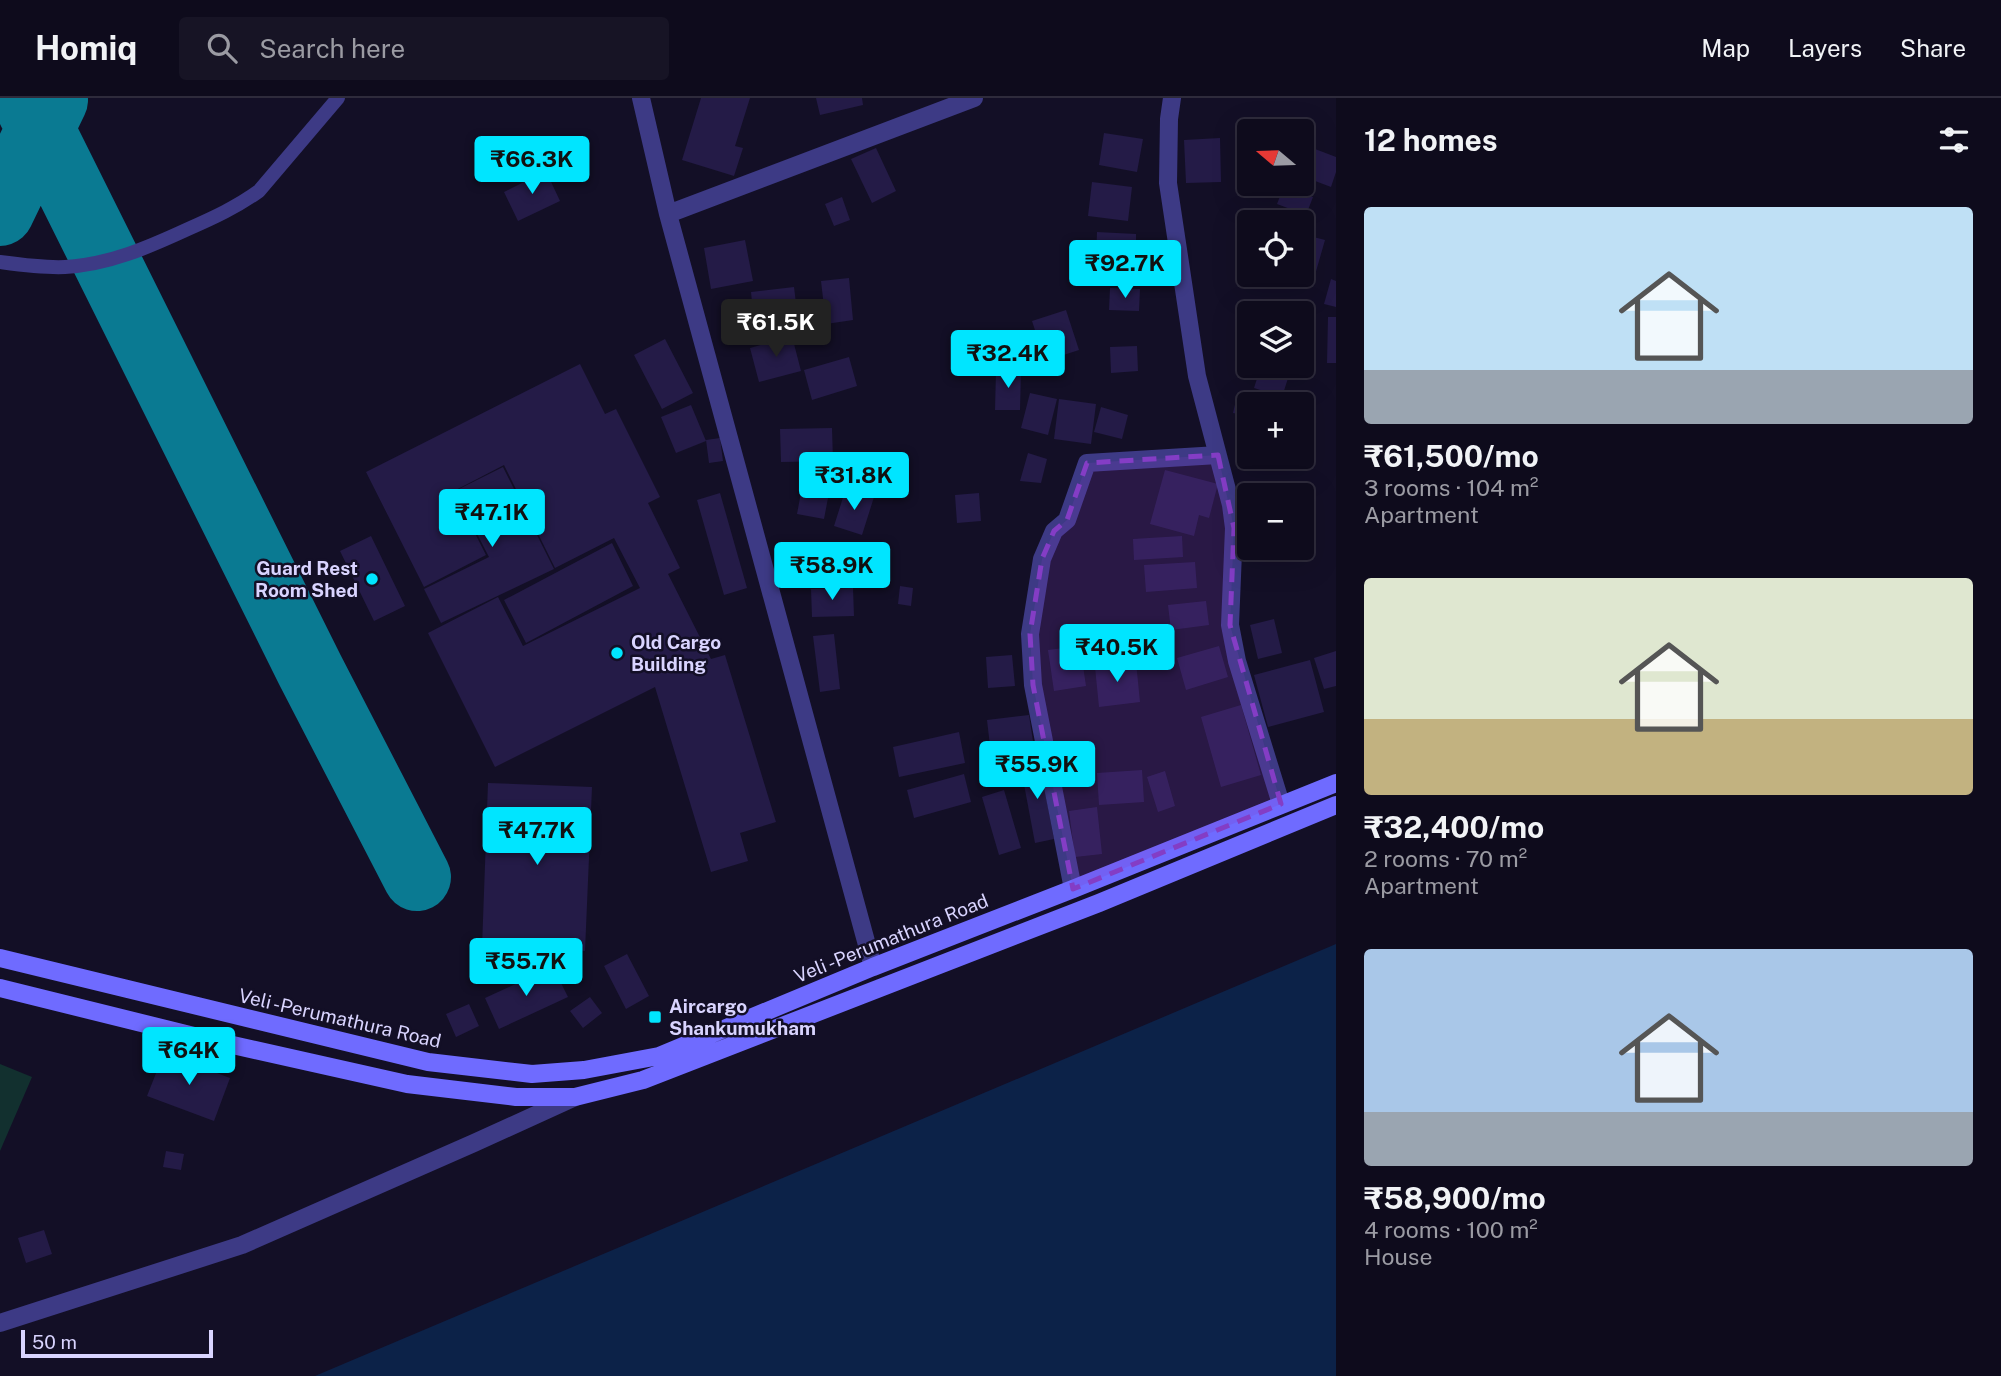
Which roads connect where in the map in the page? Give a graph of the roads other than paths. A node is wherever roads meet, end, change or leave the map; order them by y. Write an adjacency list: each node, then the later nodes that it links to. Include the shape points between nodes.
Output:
1 (338, 98): 6 (lane, via 259,191 214,217 129,254 96,263 37,267)
2 (641, 98): 5 (street)
3 (974, 98): 5 (street)
4 (1171, 98): 7 (street, via 1168,183 1197,376)
5 (668, 214): 13 (street)
6 (0, 262)
7 (1218, 455): 9 (street, via 1234,528 1230,625); 11 (street, via 1087,463 1066,520 1054,531 1042,559 1030,634 1032,685)
8 (1336, 783): 9 (main road, Veli -Perumathura Road)
9 (1281, 804): 11 (main road, Veli -Perumathura Road)
10 (1336, 805): 15 (main road, via 1099,904 667,1071)
11 (1073, 889): 13 (main road, Veli -Perumathura Road)
12 (0, 958): 13 (main road, Veli -Perumathura Road, via 428,1062 531,1073 584,1070 659,1056)
13 (873, 967)
14 (0, 988): 15 (main road, via 407,1084 516,1097)
15 (575, 1097): 16 (street, via 242,1245)
16 (0, 1323)

